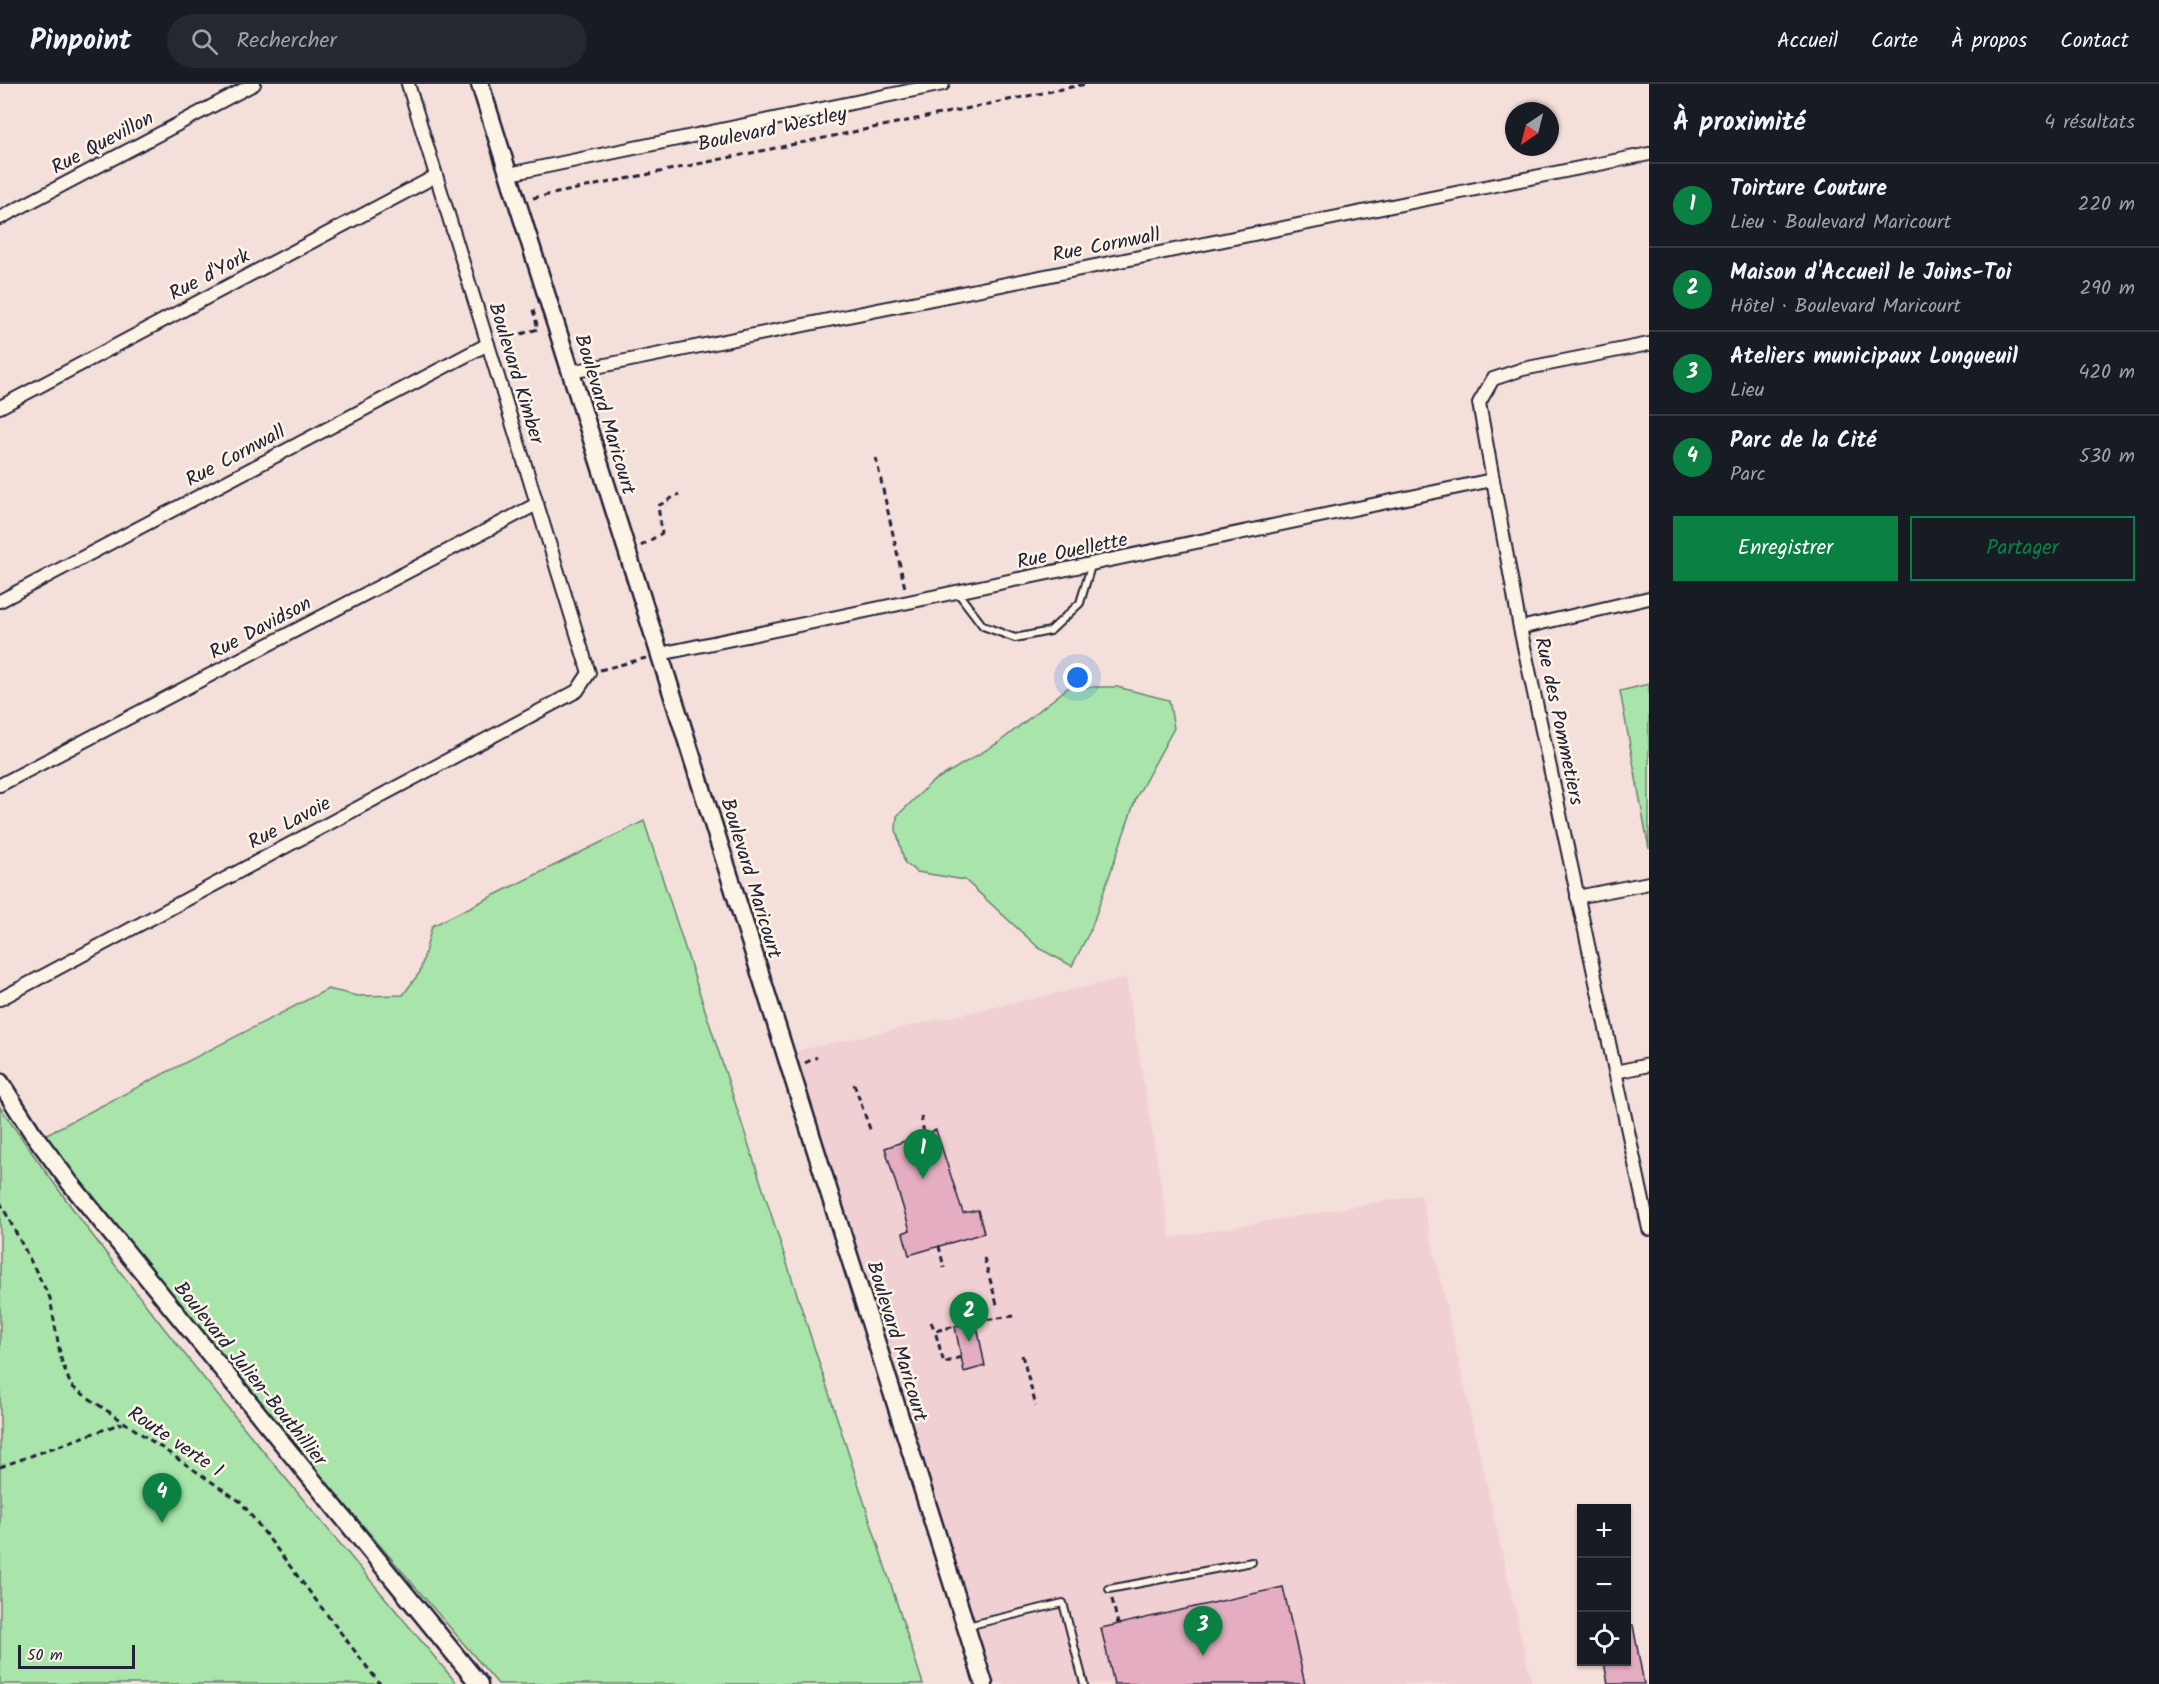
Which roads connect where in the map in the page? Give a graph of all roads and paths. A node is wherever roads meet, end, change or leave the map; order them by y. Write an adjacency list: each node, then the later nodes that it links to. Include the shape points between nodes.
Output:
1 (254, 84): 10 (street, Rue Quevillon)
2 (408, 84): 8 (street, Boulevard Kimber)
3 (480, 84): 7 (street, Boulevard Maricourt)
4 (943, 84): 7 (street, Boulevard Westley)
5 (1086, 84): 9 (path, Boulevard Westley)
6 (1649, 154): 14 (street, Rue Cornwall)
7 (509, 174): 9 (street, Boulevard Maricourt)
8 (436, 176): 12 (street, Boulevard Kimber); 15 (street, Rue d'York)
9 (517, 201): 14 (street, Boulevard Maricourt)
10 (0, 218)
11 (528, 295): 12 (path, via 538,329)
12 (494, 343): 19 (street, Boulevard Kimber); 24 (street, Rue Cornwall)
13 (1649, 344): 17 (street, Rue des Pommetiers, via 1523,369 1493,379 1479,403)
14 (571, 372): 20 (street, Boulevard Maricourt)
15 (0, 407)
16 (876, 458): 25 (path)
17 (1492, 480): 21 (street, Rue Ouellette); 26 (street, Rue des Pommetiers)
18 (679, 494): 20 (path, via 658,506 662,533)
19 (537, 504): 31 (street, Boulevard Kimber); 32 (street, Rue Davidson)
20 (628, 554): 27 (street, Boulevard Maricourt)
21 (1091, 566): 22 (street, Rue Ouellette); 22 (lane, via 1080,603 1050,631 1015,638 983,626)
22 (958, 593): 25 (street, Rue Ouellette)
23 (1649, 598): 26 (street)
24 (0, 601)
25 (908, 603): 27 (street, Rue Ouellette)
26 (1520, 628): 34 (street, Rue des Pommetiers)
27 (660, 654): 29 (path); 60 (street, Boulevard Maricourt)
28 (627, 657): 29 (path)
29 (623, 664): 30 (path); 31 (path)
30 (629, 670)
31 (596, 672): 35 (street, Rue Lavoie, via 577,691)
32 (0, 785)
33 (1649, 883): 34 (street)
34 (1577, 897): 37 (street, Rue des Pommetiers)
35 (0, 999)
36 (1649, 1065): 37 (street)
37 (1615, 1072): 44 (street, Rue des Pommetiers)
38 (0, 1082): 62 (street, Boulevard Julien-Bouthillier, via 70,1183)
39 (854, 1084): 41 (path)
40 (921, 1116): 42 (path)
41 (871, 1132)
42 (924, 1134)
43 (0, 1202): 55 (path, Route verte 1, via 50,1299 61,1359 71,1386)
44 (1649, 1229)
45 (939, 1246): 47 (path)
46 (984, 1258): 48 (path)
47 (944, 1268)
48 (998, 1308)
49 (1014, 1316): 51 (path)
50 (931, 1322): 51 (path)
51 (935, 1331): 53 (path, via 944,1364)
52 (1022, 1355): 54 (path)
53 (961, 1357)
54 (1036, 1406)
55 (122, 1423): 56 (path); 61 (path, Route verte 1, via 242,1502)
56 (0, 1467)
57 (1252, 1562): 58 (lane)
58 (1109, 1589): 59 (path)
59 (1118, 1624)
60 (966, 1626): 63 (street, Boulevard Maricourt); 64 (lane, via 1064,1603)
61 (380, 1684)
62 (479, 1684)
63 (984, 1684)
64 (1084, 1684)

